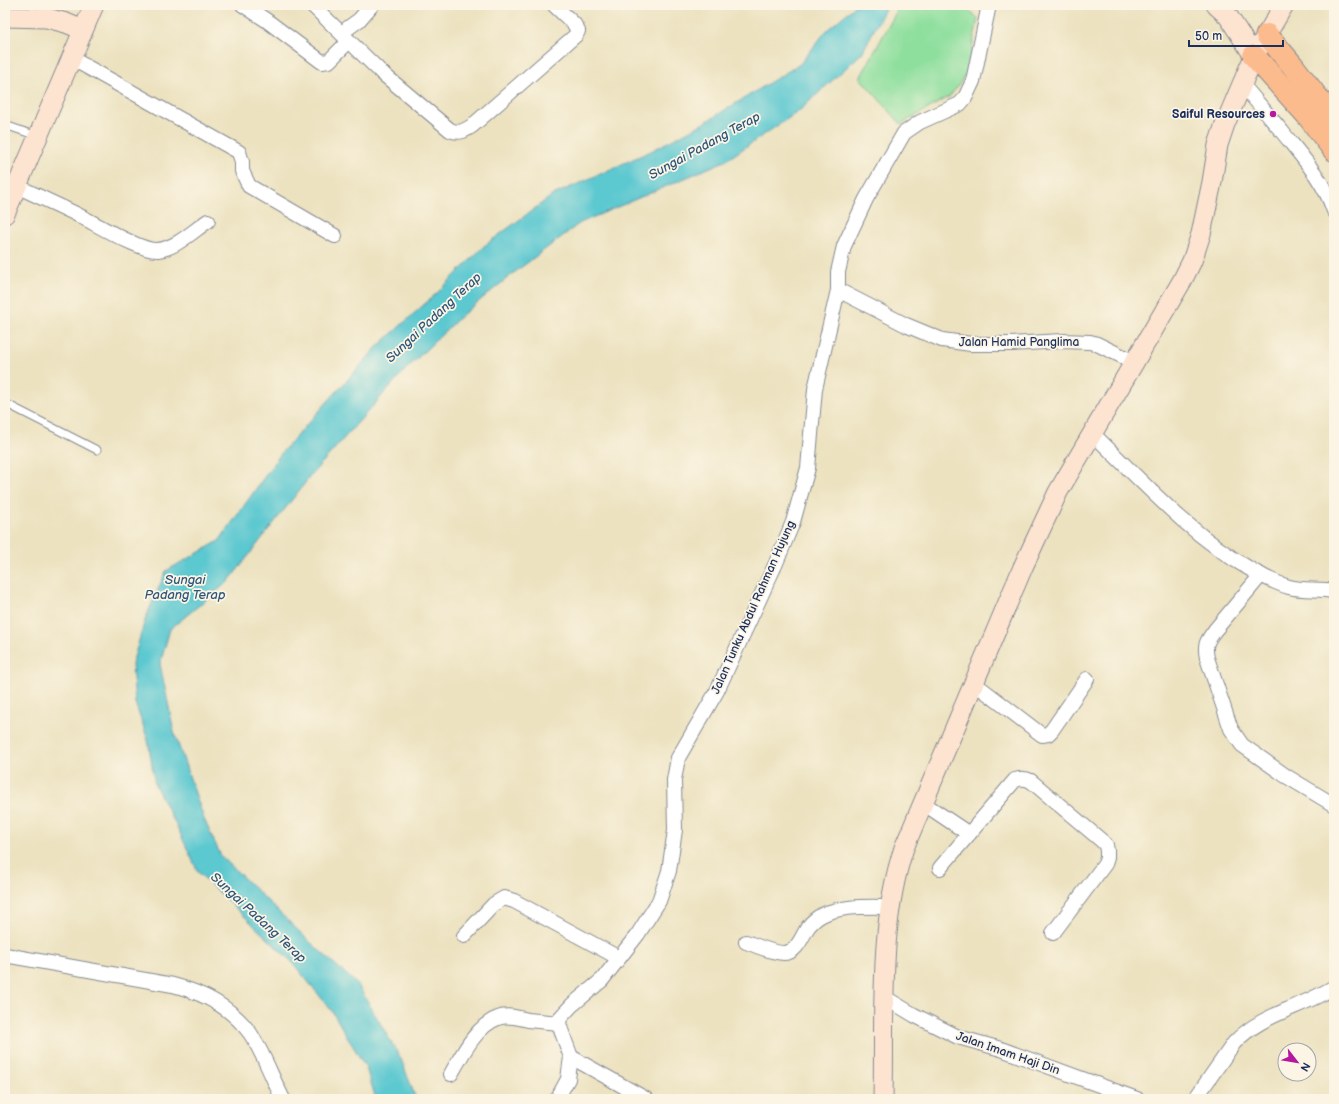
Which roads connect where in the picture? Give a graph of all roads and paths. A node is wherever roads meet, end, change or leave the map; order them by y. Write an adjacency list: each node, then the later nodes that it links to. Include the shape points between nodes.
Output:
1 (94, 5): 10 (street)
2 (243, 5): 12 (street, via 322,62 329,61)
3 (312, 5): 12 (street)
4 (372, 5): 12 (street, via 348,28)
5 (554, 5): 12 (street, via 574,24 578,31 576,35 472,126 458,133 450,130 382,73)
6 (989, 5): 25 (street, Jalan Tunku Abdul Rahman Hujung, via 970,90 960,104 920,122 904,133 846,240 839,265)
7 (1284, 5): 11 (street)
8 (1222, 11): 11 (street); 13 (street)
9 (5, 17): 10 (street, via 47,18)
10 (83, 30): 14 (street)
11 (1267, 34): 13 (street); 16 (highway)
12 (346, 37)
13 (1254, 56): 15 (street); 19 (highway, via 1308,116)
14 (71, 58): 18 (street); 24 (street, via 239,152 242,171 250,186)
15 (1242, 84): 21 (street, via 1305,160 1330,199); 26 (street, via 1218,145 1210,195 1196,249 1182,281)
16 (1334, 119)
17 (5, 125): 18 (lane)
18 (37, 136): 20 (street)
19 (1334, 150)
20 (17, 186): 22 (street); 23 (street, via 152,250 164,249)
21 (1334, 211)
22 (5, 214)
23 (208, 221)
24 (335, 236)
25 (838, 290): 26 (street, Jalan Hamid Panglima, via 906,325 942,340 971,344 1090,342); 43 (street, Jalan Tunku Abdul Rahman Hujung, via 815,389 808,468 793,522 717,690 682,751 674,780 675,830 669,871 659,901)
26 (1134, 362): 28 (street)
27 (5, 402): 29 (lane)
28 (1093, 434): 30 (street, via 1202,536 1228,556); 33 (street, via 1058,492 1039,530)
29 (97, 450)
30 (1261, 575): 31 (street, via 1290,587); 35 (street, via 1209,638 1205,649 1207,658 1231,729 1242,745)
31 (1334, 591)
32 (1087, 679): 33 (street, via 1052,730 1042,735)
33 (974, 683): 34 (street)
34 (923, 802): 36 (street); 38 (street, via 900,859)
35 (1334, 805)
36 (969, 834): 37 (street); 39 (street, via 1015,780 1020,778 1031,781 1102,840 1107,851 1105,864)
37 (940, 868)
38 (891, 907): 41 (street, via 842,909 826,913 814,920 794,950 789,953 777,952); 45 (street)
39 (1053, 933)
40 (464, 936): 43 (street, via 494,904 504,898)
41 (746, 942)
42 (5, 955): 49 (street, via 173,985 208,997 236,1017 250,1033)
43 (619, 958): 46 (street, Jalan Tunku Abdul Rahman Hujung, via 602,980 563,1014)
44 (1334, 987): 54 (street, via 1270,1017 1242,1035)
45 (884, 997): 52 (street); 53 (street, Jalan Imam Haji Din, via 958,1037 1001,1049)
46 (559, 1023): 47 (street); 48 (street, via 498,1017 472,1038)
47 (572, 1058): 50 (street, via 568,1079); 51 (street)
48 (450, 1074)
49 (283, 1099)
50 (557, 1099)
51 (646, 1099)
52 (883, 1099)
53 (1137, 1099)
54 (1195, 1099)

